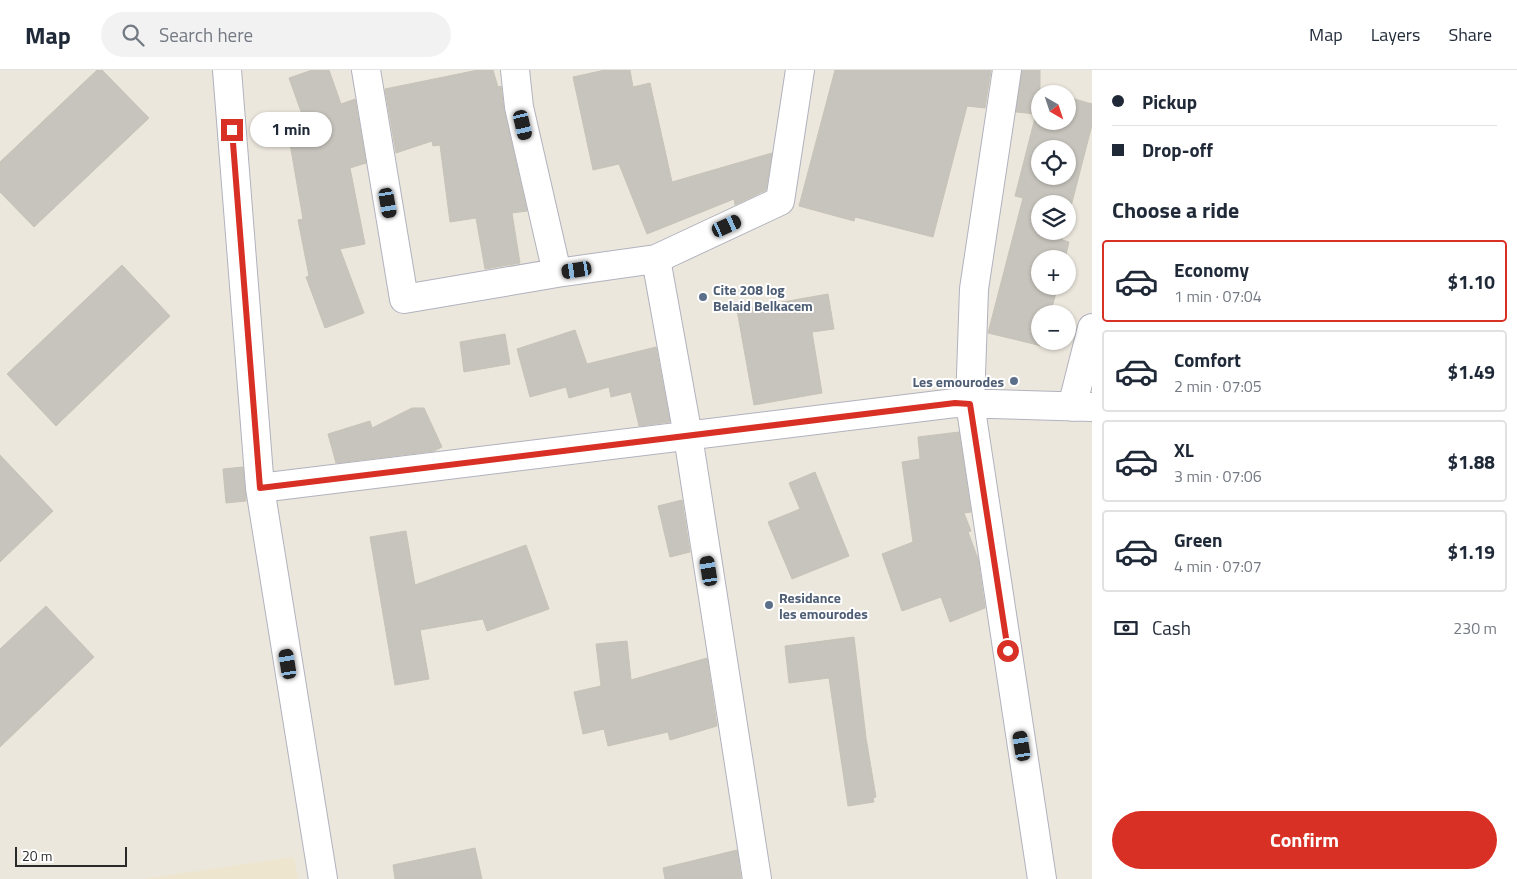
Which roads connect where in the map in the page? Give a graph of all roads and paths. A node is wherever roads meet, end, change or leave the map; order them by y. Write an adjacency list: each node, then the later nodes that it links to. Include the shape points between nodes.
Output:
1 (227, 70): 12 (street)
2 (366, 70): 7 (street, via 404,299)
3 (516, 70): 7 (street, via 519,107)
4 (800, 70): 6 (street, via 780,201)
5 (1007, 70): 9 (street, via 974,289)
6 (656, 258): 7 (street); 11 (street)
7 (558, 273)
8 (1092, 328): 10 (street)
9 (970, 404): 10 (street); 11 (street, via 955,403); 15 (street)
10 (1082, 407)
11 (688, 436): 12 (street); 14 (street)
12 (260, 488): 13 (street)
13 (323, 879)
14 (757, 879)
15 (1042, 879)

